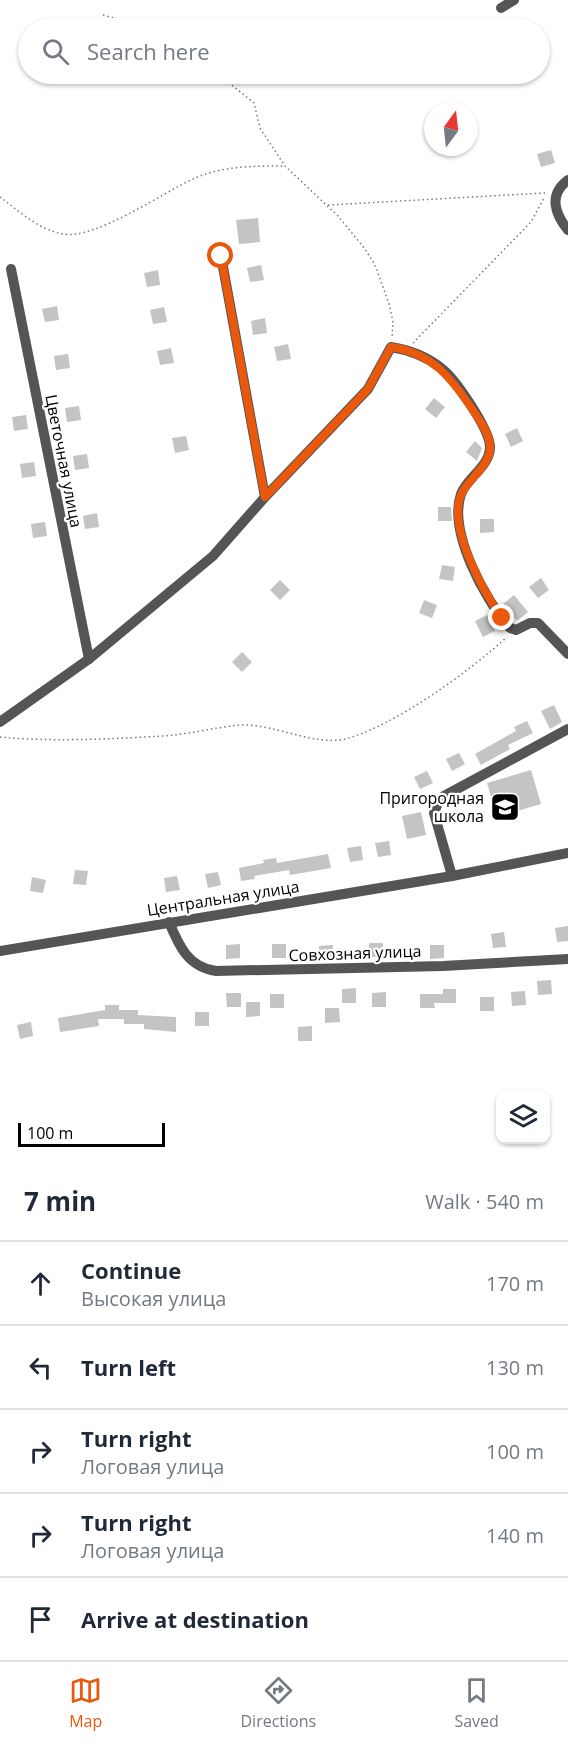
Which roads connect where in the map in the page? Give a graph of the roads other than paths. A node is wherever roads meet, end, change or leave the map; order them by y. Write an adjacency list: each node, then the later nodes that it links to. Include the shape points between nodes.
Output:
1 (514, 0): 2 (street)
2 (501, 8)
3 (565, 183): 4 (street, via 555,197 555,212)
4 (568, 230)
5 (221, 256): 7 (street)
6 (10, 268): 9 (street, Цветочная улица)
7 (265, 497): 8 (street, via 368,389 391,347 424,356 443,369 489,439 488,456 461,495 460,525 477,577 513,630 530,622 538,623); 9 (street, via 213,556)
8 (568, 654)
9 (89, 659): 10 (street)
10 (0, 722)
11 (568, 729): 13 (street, via 444,796 438,803 434,813)
12 (568, 853): 13 (street, Центральная улица)
13 (452, 876): 14 (street, Центральная улица)
14 (169, 922): 15 (street, Центральная улица); 16 (street, Совхозная улица, via 189,958 200,969 216,971)
15 (0, 951)
16 (568, 959)

